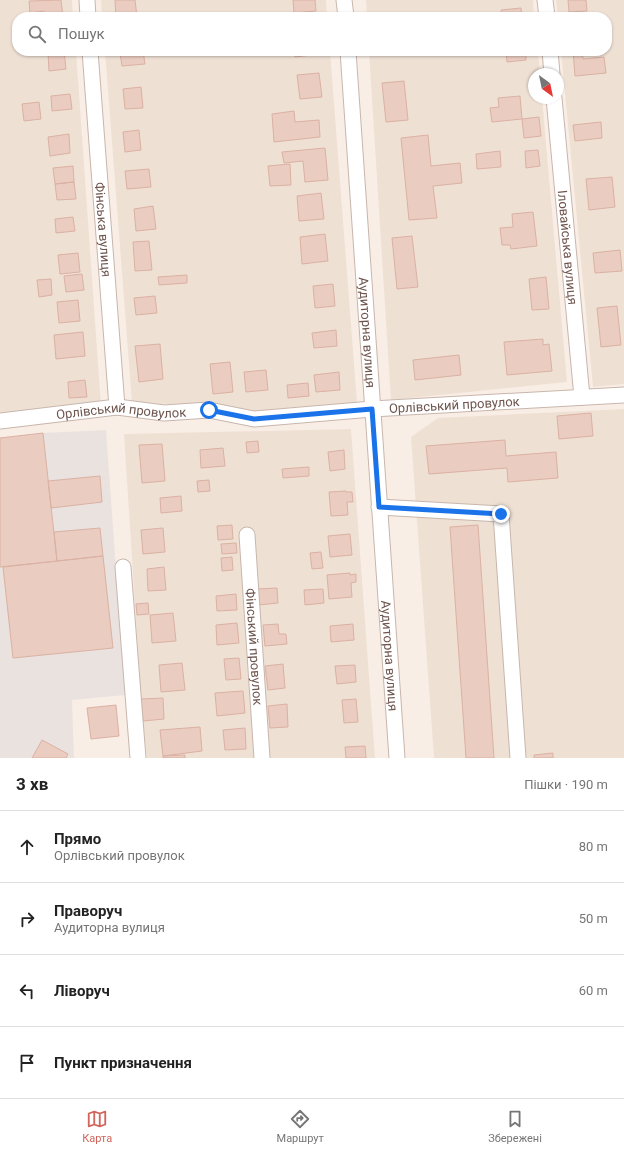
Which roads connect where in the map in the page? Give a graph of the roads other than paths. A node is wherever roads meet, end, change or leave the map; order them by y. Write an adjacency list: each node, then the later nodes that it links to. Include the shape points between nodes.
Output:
1 (87, 0): 4 (street)
2 (344, 0): 5 (street)
3 (545, 0): 6 (street)
4 (88, 12)
5 (345, 12)
6 (546, 12)
7 (90, 56): 14 (street, Фінська вулиця)
8 (348, 56): 15 (street, Аудиторна вулиця)
9 (550, 56): 10 (street)
10 (551, 68)
11 (555, 104): 13 (street, Іловайська вулиця)
12 (624, 395): 13 (street, Орлівський провулок)
13 (582, 397): 15 (street, Орлівський провулок)
14 (117, 407): 15 (street, Орлівський провулок, via 164,414 209,410 254,419); 16 (street, Орлівський провулок)
15 (372, 409): 17 (street, Аудиторна вулиця)
16 (0, 421)
17 (379, 507): 22 (street, Аудиторна вулиця); 23 (street, via 501,514)
18 (247, 535): 21 (street, Фінський провулок)
19 (124, 567): 20 (street)
20 (138, 758)
21 (262, 758)
22 (397, 758)
23 (518, 758)

